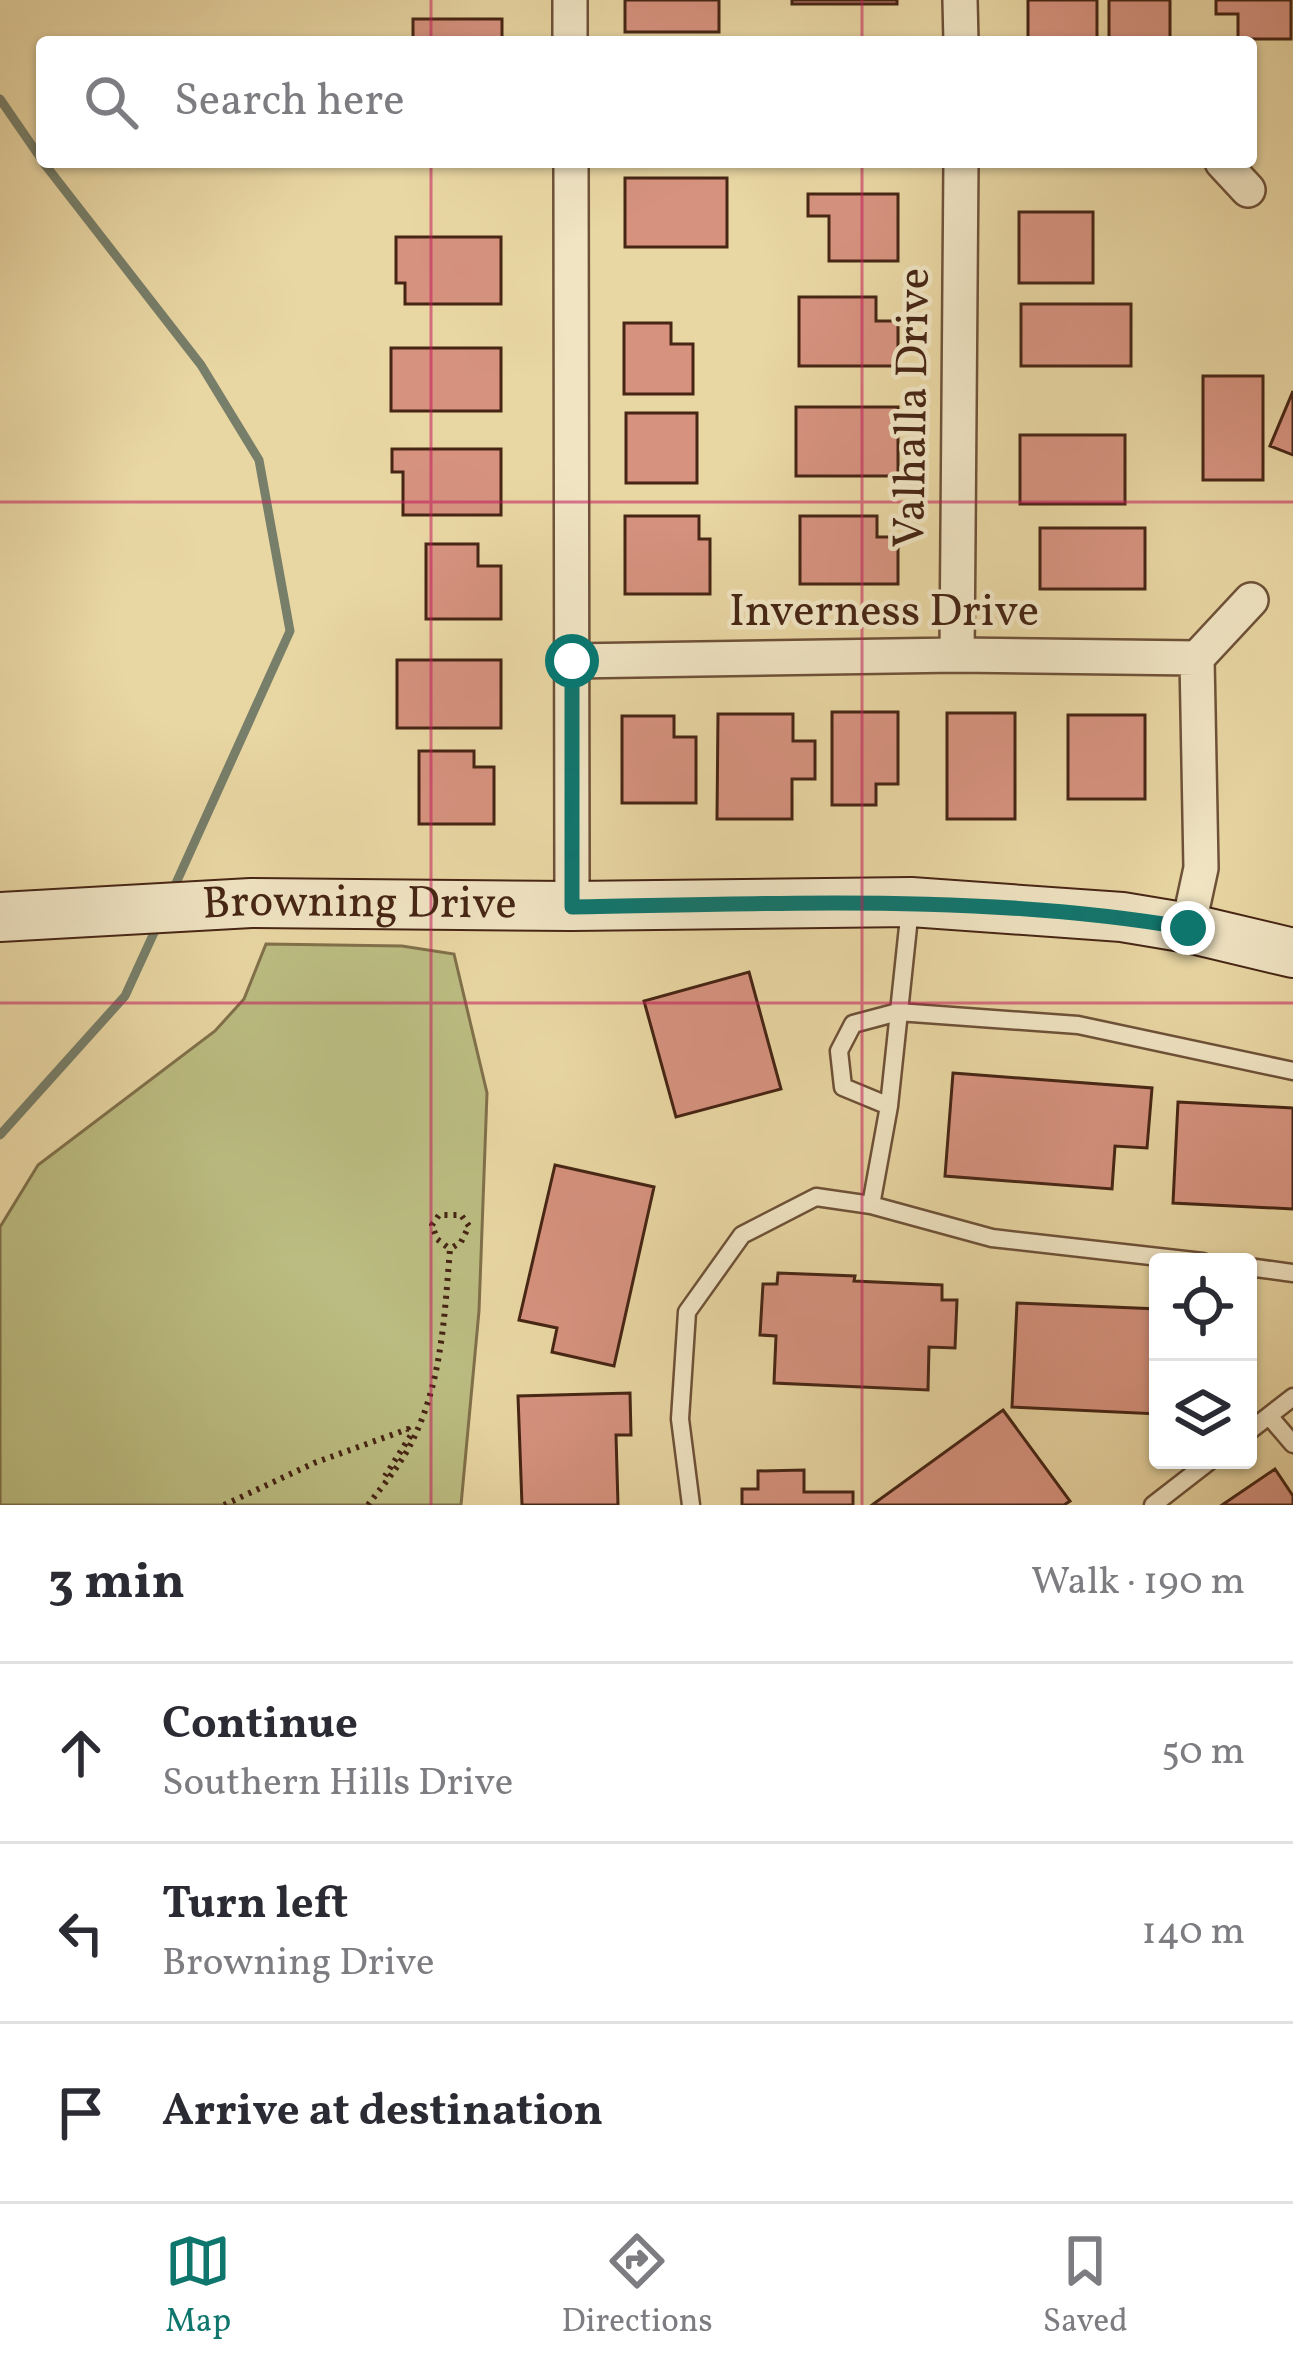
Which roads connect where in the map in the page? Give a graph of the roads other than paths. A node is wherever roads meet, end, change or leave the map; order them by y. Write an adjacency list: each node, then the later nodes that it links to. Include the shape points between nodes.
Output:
1 (570, 0): 3 (street)
2 (960, 0): 4 (street)
3 (571, 36)
4 (961, 36)
5 (571, 168): 12 (street)
6 (961, 168): 10 (street, Valhalla Drive)
7 (1228, 168): 8 (street)
8 (1248, 190)
9 (1251, 600): 11 (street)
10 (957, 655): 11 (street, Inverness Drive); 12 (street, Inverness Drive)
11 (1197, 658): 16 (street, via 1201,868)
12 (572, 661): 14 (street)
13 (911, 902): 14 (street, Browning Drive); 16 (street, Browning Drive); 18 (lane)
14 (572, 907): 15 (street, Browning Drive, via 251,903)
15 (0, 917)
16 (1188, 928): 17 (street, Browning Drive)
17 (1293, 952)
18 (898, 1012): 19 (lane, via 1078,1025); 20 (lane); 20 (lane, via 853,1024 838,1051 843,1087)
19 (1293, 1071)
20 (889, 1106): 21 (lane)
21 (871, 1204): 22 (lane, via 992,1238); 30 (lane, via 816,1197 742,1235 686,1312 680,1419)
22 (1149, 1256)
23 (1257, 1269): 24 (lane)
24 (1293, 1273)
25 (1293, 1397): 26 (lane)
26 (1269, 1416): 27 (lane); 28 (lane)
27 (1257, 1425)
28 (1293, 1444)
29 (1199, 1469): 31 (lane)
30 (691, 1505)
31 (1153, 1505)

